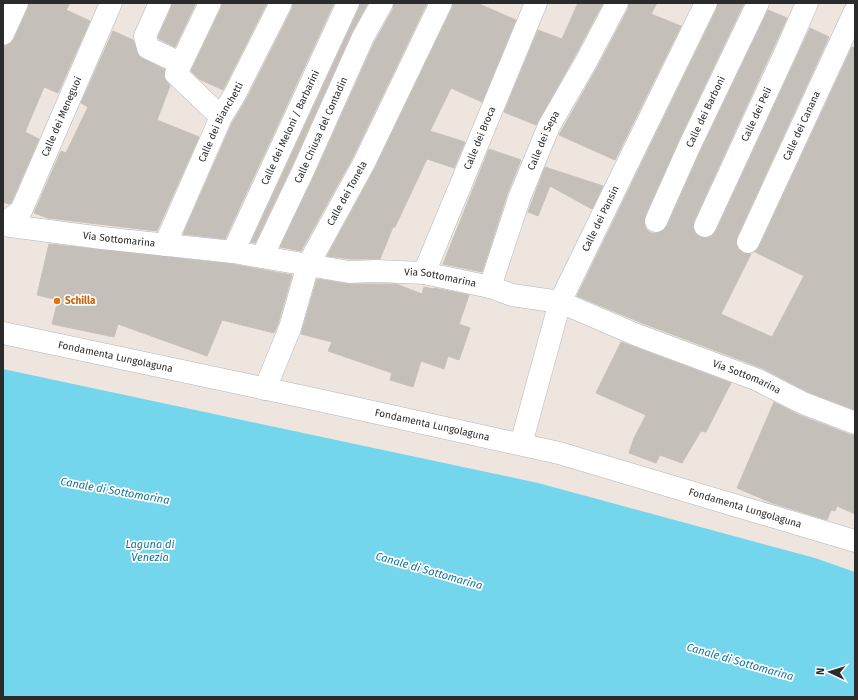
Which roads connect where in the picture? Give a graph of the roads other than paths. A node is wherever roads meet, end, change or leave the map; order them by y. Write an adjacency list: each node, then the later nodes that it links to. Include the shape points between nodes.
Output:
1 (17, 3): 15 (street)
2 (111, 3): 19 (street, Calle dei Meneguoi, via 21,211)
3 (160, 3): 16 (street, via 145,36 148,48)
4 (210, 3): 16 (street)
5 (281, 3): 17 (street, Calle dei Bianchetti)
6 (348, 3): 23 (street, Calle dei Meloni / Barbarini)
7 (382, 3): 24 (street, Calle Chiusa del Contadin, via 363,37)
8 (441, 3): 25 (street, Calle dei Tonela, via 364,163)
9 (536, 3): 26 (street, Calle dei Broca)
10 (617, 3): 27 (street, Calle dei Sepa, via 549,126 520,196)
11 (706, 3): 28 (street, Calle dei Pansin)
12 (758, 3): 18 (street, Calle dei Barboni)
13 (807, 3): 20 (street, Calle dei Peli)
14 (855, 11): 21 (street, Calle dei Canana)
15 (3, 34)
16 (180, 63): 17 (street, via 176,74)
17 (221, 117): 22 (street, Calle dei Bianchetti)
18 (656, 221)
19 (3, 224): 22 (street, Via Sottomarina)
20 (705, 226)
21 (748, 242)
22 (165, 245): 23 (street, Via Sottomarina)
23 (233, 252): 24 (street, Via Sottomarina)
24 (262, 257): 25 (street, Via Sottomarina)
25 (308, 265): 26 (street, Via Sottomarina, via 349,272); 30 (street, Calle dei Tonela, via 290,328)
26 (424, 273): 27 (street, Via Sottomarina)
27 (490, 287): 28 (street, Via Sottomarina, via 512,295)
28 (560, 302): 31 (street, Via Sottomarina, via 637,335 758,380 803,403); 32 (street, Calle dei Pansin)
29 (3, 334): 30 (street, Fondamenta Lungolaguna)
30 (265, 389): 32 (street, Fondamenta Lungolaguna)
31 (855, 423)
32 (521, 444): 33 (street, Fondamenta Lungolaguna)
33 (855, 541)

